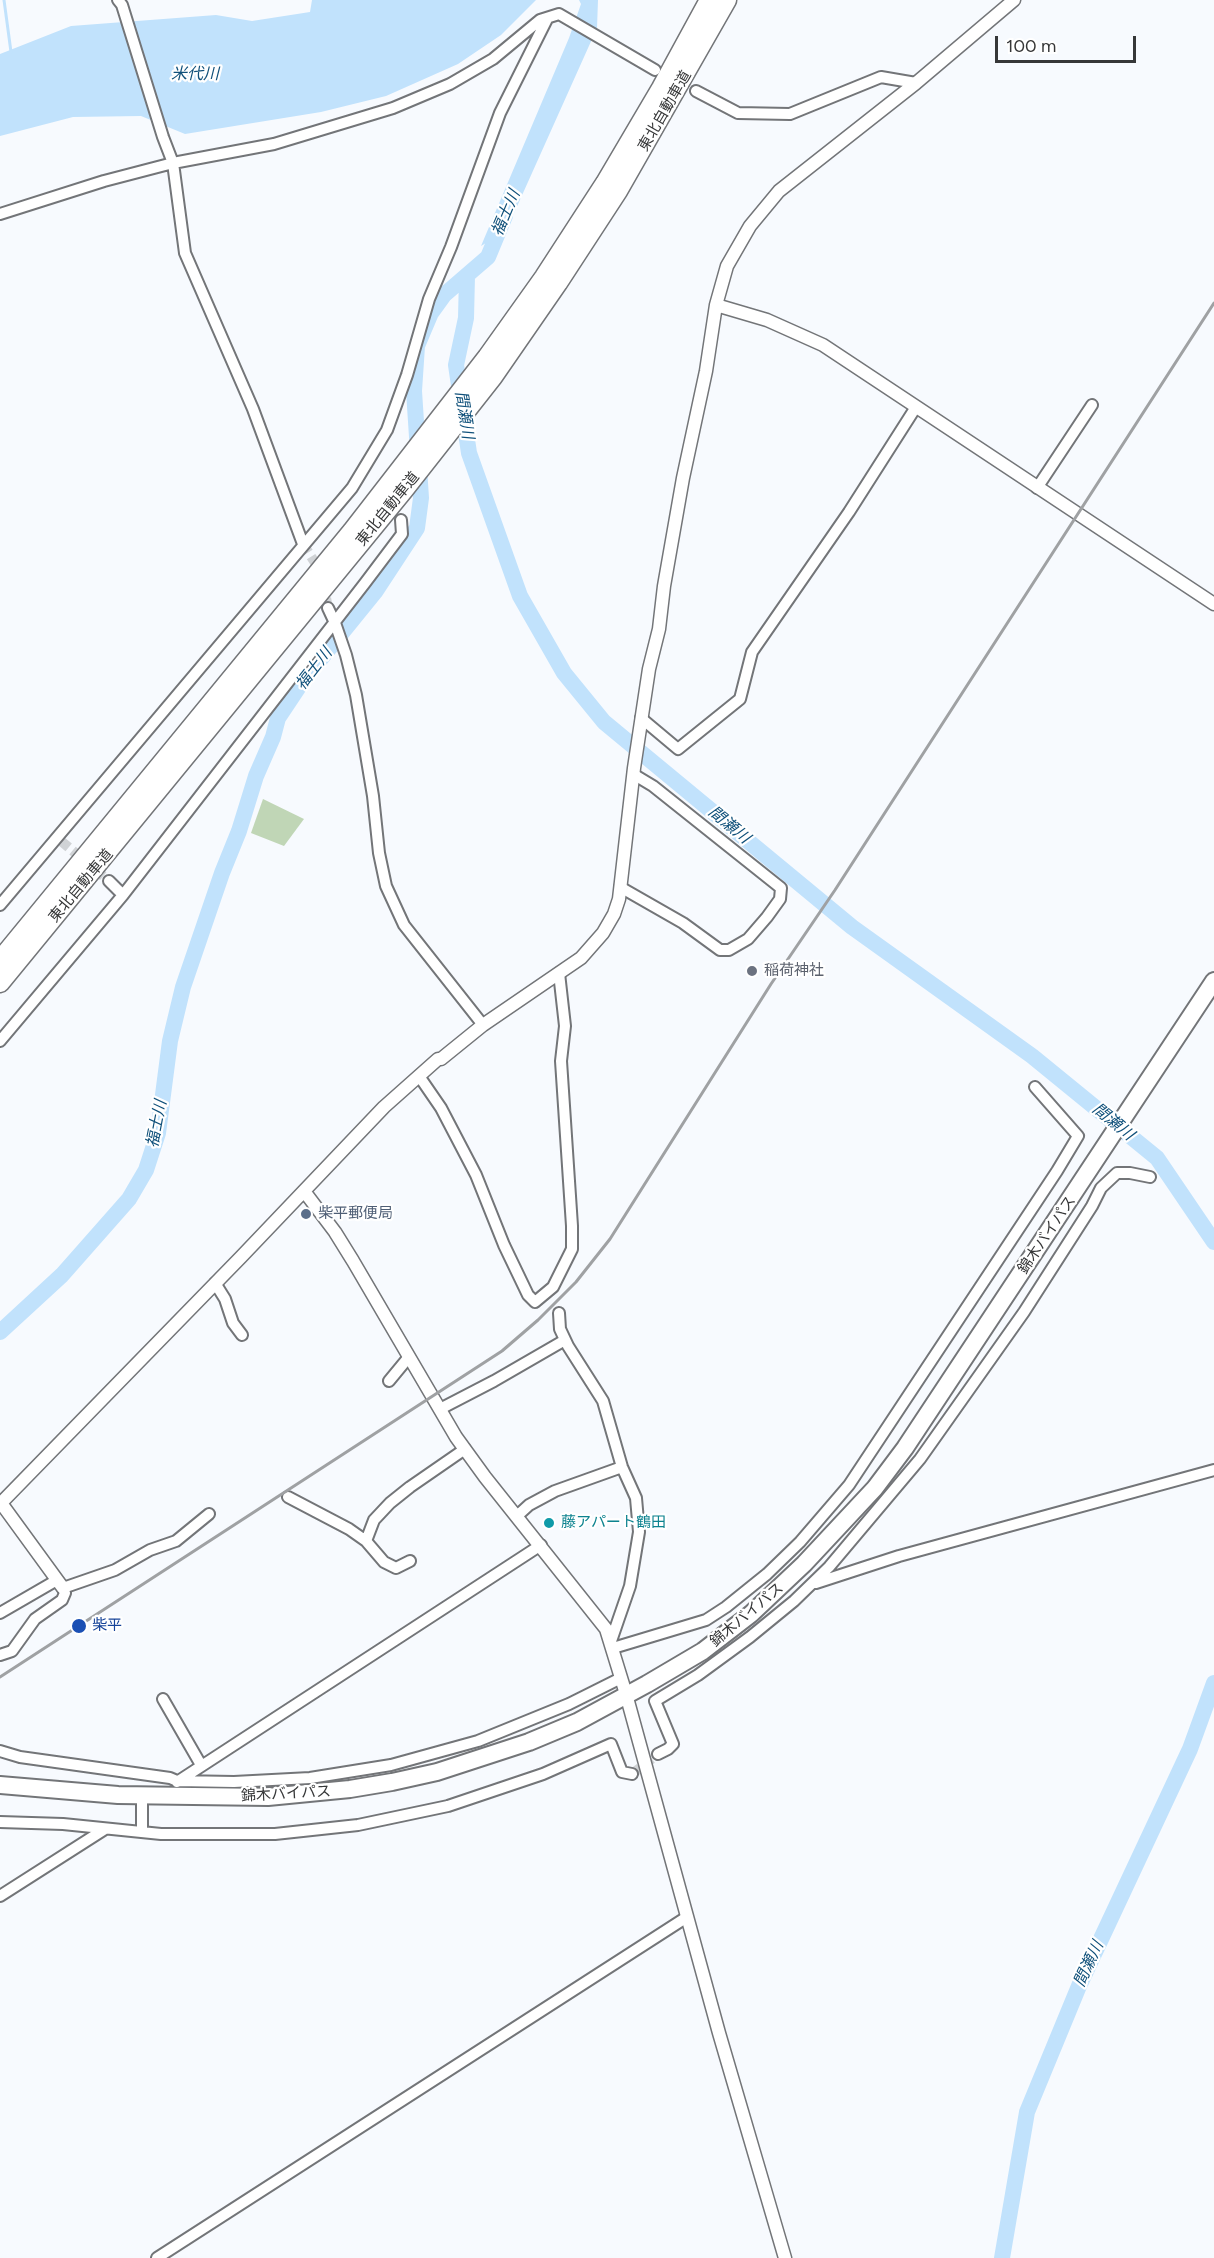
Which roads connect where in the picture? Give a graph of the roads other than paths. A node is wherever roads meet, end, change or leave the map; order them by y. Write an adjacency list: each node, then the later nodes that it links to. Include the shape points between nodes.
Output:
1 (709, 0): 26 (highway, 東北自動車道, via 605,183 488,357 352,531)
2 (727, 0): 29 (highway, 東北自動車道, via 618,191 493,377)
3 (1014, 0): 7 (street)
4 (120, 2): 9 (street)
5 (547, 19): 6 (street, via 559,14); 9 (street, via 540,20 493,59 450,84 393,108 274,144); 16 (street, via 500,113 429,299 387,430 352,488)
6 (655, 70)
7 (916, 83): 8 (street, via 881,77 790,114 738,113); 11 (street, via 780,191 739,242)
8 (696, 91)
9 (172, 163): 10 (street); 16 (street, via 185,253 253,409)
10 (0, 214)
11 (716, 304): 13 (street, via 767,320 823,345); 20 (street)
12 (1092, 405): 14 (street)
13 (916, 407): 14 (street); 20 (street, via 752,652 740,699 678,749)
14 (1037, 488): 17 (street)
15 (401, 520): 19 (street, via 402,534)
16 (303, 544): 25 (street)
17 (1214, 604)
18 (328, 608): 19 (street)
19 (335, 622): 24 (street); 30 (street, via 356,695 386,886 404,925)
20 (640, 724): 21 (street)
21 (633, 771): 23 (street); 23 (street, via 782,888 780,899 748,939 729,950 720,950 683,923)
22 (109, 881): 24 (street)
23 (620, 887): 27 (street, via 614,914 603,933 580,958)
24 (123, 895): 31 (street)
25 (0, 905)
26 (0, 960)
27 (559, 973): 30 (street); 32 (street, via 565,1026 561,1061 572,1249 553,1287 535,1302 504,1245 476,1176 441,1108)
28 (1214, 981): 58 (highway, 錦木バイパス, via 875,1488 751,1614 703,1651 647,1684)
29 (0, 984)
30 (483, 1025): 32 (street)
31 (0, 1041)
32 (419, 1076): 35 (street)
33 (1035, 1087): 56 (street, via 1078,1136 849,1485 800,1542 726,1607 706,1620)
34 (1150, 1177): 54 (street, via 1117,1173 1101,1188 1024,1312 920,1459)
35 (304, 1191): 36 (street); 40 (street, via 347,1251)
36 (215, 1283): 38 (street); 47 (street)
37 (560, 1313): 39 (street)
38 (242, 1335)
39 (565, 1340): 42 (street); 44 (street, via 603,1401)
40 (408, 1358): 41 (street); 42 (street)
41 (389, 1381)
42 (440, 1409): 43 (street)
43 (465, 1449): 49 (street); 50 (street, via 390,1503 374,1520)
44 (622, 1467): 49 (street, via 555,1491); 56 (street, via 636,1498 639,1533 630,1586)
45 (1214, 1470): 54 (street, via 899,1556)
46 (288, 1497): 50 (street)
47 (0, 1503): 53 (street)
48 (209, 1514): 53 (street, via 176,1540 115,1570)
49 (517, 1516): 51 (street)
50 (366, 1541): 52 (street, via 384,1562 396,1568)
51 (541, 1545): 56 (street, via 606,1629); 62 (street)
52 (410, 1561)
53 (60, 1584): 55 (street); 57 (street, via 62,1600 35,1618 12,1651)
54 (813, 1584): 61 (street, via 725,1656 656,1701 673,1744)
55 (0, 1613)
56 (612, 1645): 58 (street)
57 (0, 1655)
58 (624, 1686): 65 (highway, 錦木バイパス, via 577,1722 437,1772 350,1789 268,1797); 71 (street)
59 (163, 1699): 62 (street)
60 (0, 1751): 65 (street, via 170,1778)
61 (658, 1754)
62 (201, 1765): 65 (street)
63 (632, 1774): 69 (street, via 622,1772 611,1744 495,1792 391,1819 275,1834)
64 (0, 1785): 66 (highway, 錦木バイパス)
65 (174, 1789): 66 (highway, 錦木バイパス)
66 (142, 1797): 69 (street)
67 (0, 1822): 68 (street)
68 (105, 1829): 69 (street); 70 (street)
69 (142, 1832)
70 (0, 1896)
71 (687, 1917): 72 (street); 73 (street)
72 (157, 2258)
73 (784, 2258)

